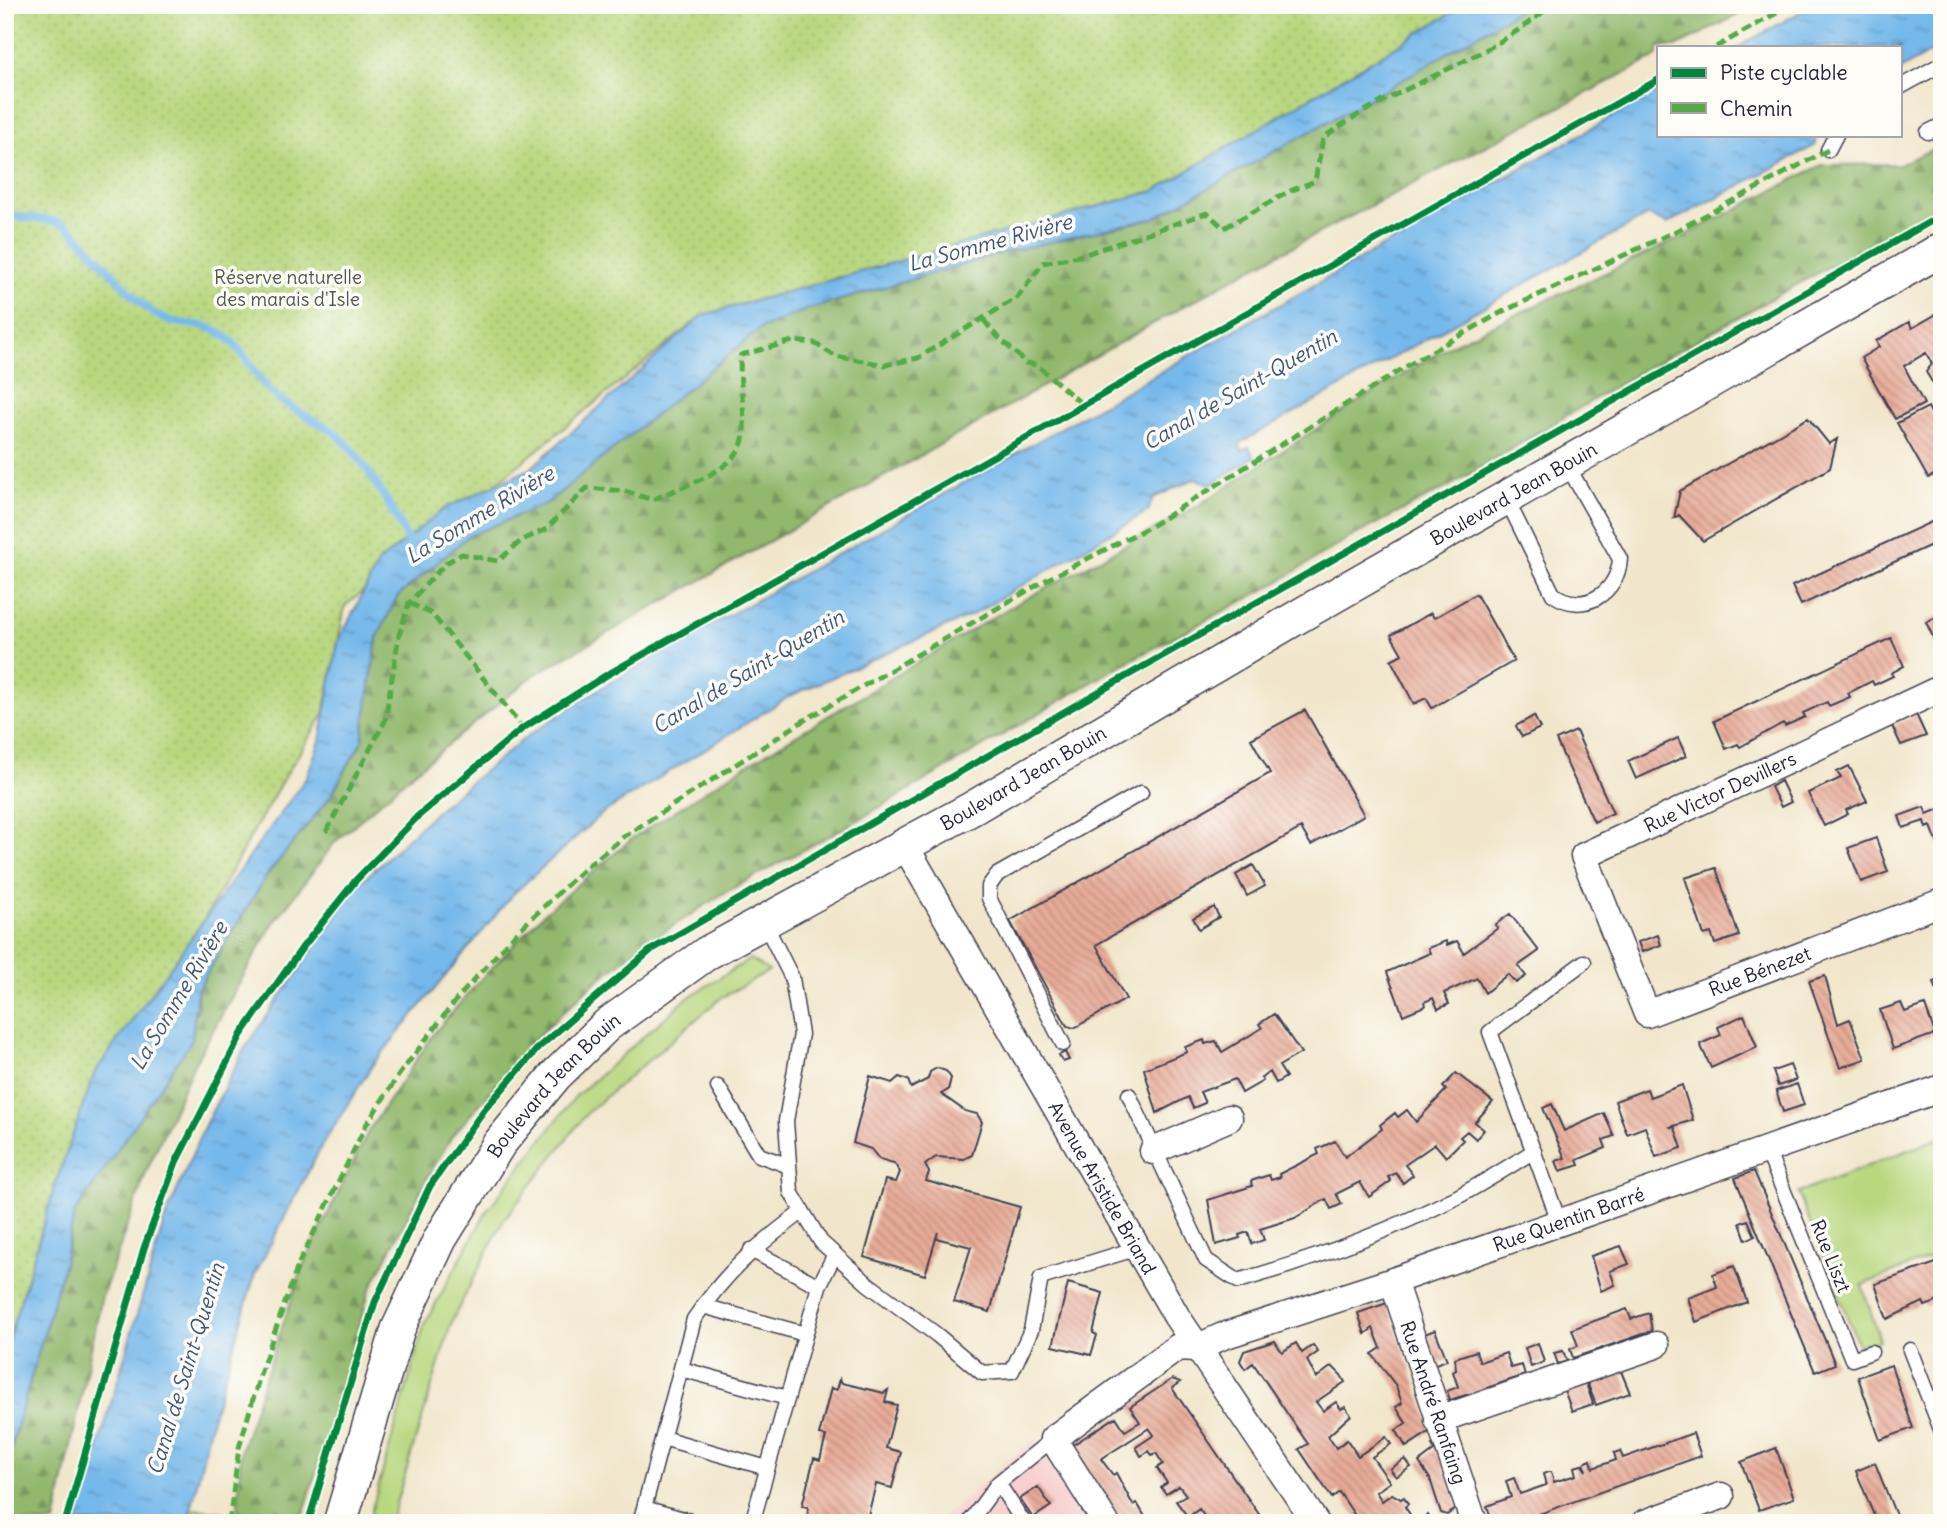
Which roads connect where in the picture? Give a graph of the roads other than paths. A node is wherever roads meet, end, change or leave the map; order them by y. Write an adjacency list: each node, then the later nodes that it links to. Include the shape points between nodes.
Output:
1 (1942, 64): 2 (lane)
2 (1902, 86)
3 (1835, 136): 4 (lane)
4 (1828, 150)
5 (1942, 249): 6 (street, Boulevard Jean Bouin)
6 (1566, 463): 7 (street, Boulevard Jean Bouin); 7 (lane, via 1620,559 1612,587 1580,604 1566,603 1553,594)
7 (1506, 498): 10 (street, Boulevard Jean Bouin)
8 (1942, 688): 13 (street, Rue Victor Devillers, via 1584,856)
9 (1141, 793): 15 (lane, via 997,874 989,886 989,898)
10 (904, 844): 12 (street, Boulevard Jean Bouin); 26 (street, Avenue Aristide Briand)
11 (1942, 902): 13 (street, Rue Bénezet, via 1647,1014)
12 (765, 924): 23 (lane, via 792,978 801,1034 786,1121); 47 (street, Boulevard Jean Bouin, via 707,953 607,1025 555,1076 499,1144 440,1239 398,1329)
13 (1619, 944)
14 (1584, 962): 22 (lane, via 1490,1032)
15 (1063, 1044)
16 (718, 1087): 23 (lane, via 759,1155)
17 (1942, 1088): 20 (street, Rue Quentin Barré)
18 (1129, 1095): 21 (lane)
19 (1229, 1118): 21 (street)
20 (1767, 1150): 25 (street, Rue Quentin Barré); 36 (lane, Rue Liszt, via 1852,1359)
21 (1153, 1151): 22 (lane, via 1206,1260 1238,1281 1305,1262 1456,1198)
22 (1534, 1151): 25 (lane)
23 (789, 1166): 24 (lane, via 791,1192)
24 (803, 1212): 27 (lane); 28 (lane, via 821,1242)
25 (1560, 1224): 29 (street, Rue Quentin Barré)
26 (1138, 1248): 28 (lane, via 1041,1278 1031,1330 1012,1371 982,1373); 34 (street, Avenue Aristide Briand)
27 (751, 1250): 30 (lane); 31 (lane)
28 (835, 1254): 30 (lane)
29 (1393, 1281): 34 (street, Rue Quentin Barré); 39 (street, Rue André Ranfaing)
30 (819, 1286): 32 (lane)
31 (703, 1306): 32 (lane); 37 (lane, via 694,1319)
32 (806, 1334): 38 (lane)
33 (1656, 1345): 39 (street)
34 (1196, 1348): 42 (street, Rue Quentin Barré, via 1178,1347); 54 (street, Avenue Aristide Briand)
35 (1910, 1350): 40 (lane)
36 (1871, 1352)
37 (681, 1369): 38 (lane); 41 (lane)
38 (787, 1398): 43 (lane)
39 (1438, 1420): 55 (street, Rue André Ranfaing)
40 (1942, 1432)
41 (663, 1438): 43 (lane); 46 (lane)
42 (1052, 1439): 44 (lane); 53 (street)
43 (767, 1468): 50 (lane)
44 (998, 1483): 51 (lane); 52 (lane)
45 (1721, 1496): 56 (street)
46 (644, 1508): 48 (lane); 49 (lane)
47 (340, 1523)
48 (640, 1523)
49 (697, 1523)
50 (752, 1523)
51 (970, 1523)
52 (1024, 1523)
53 (1106, 1523)
54 (1316, 1523)
55 (1474, 1523)
56 (1645, 1523)

